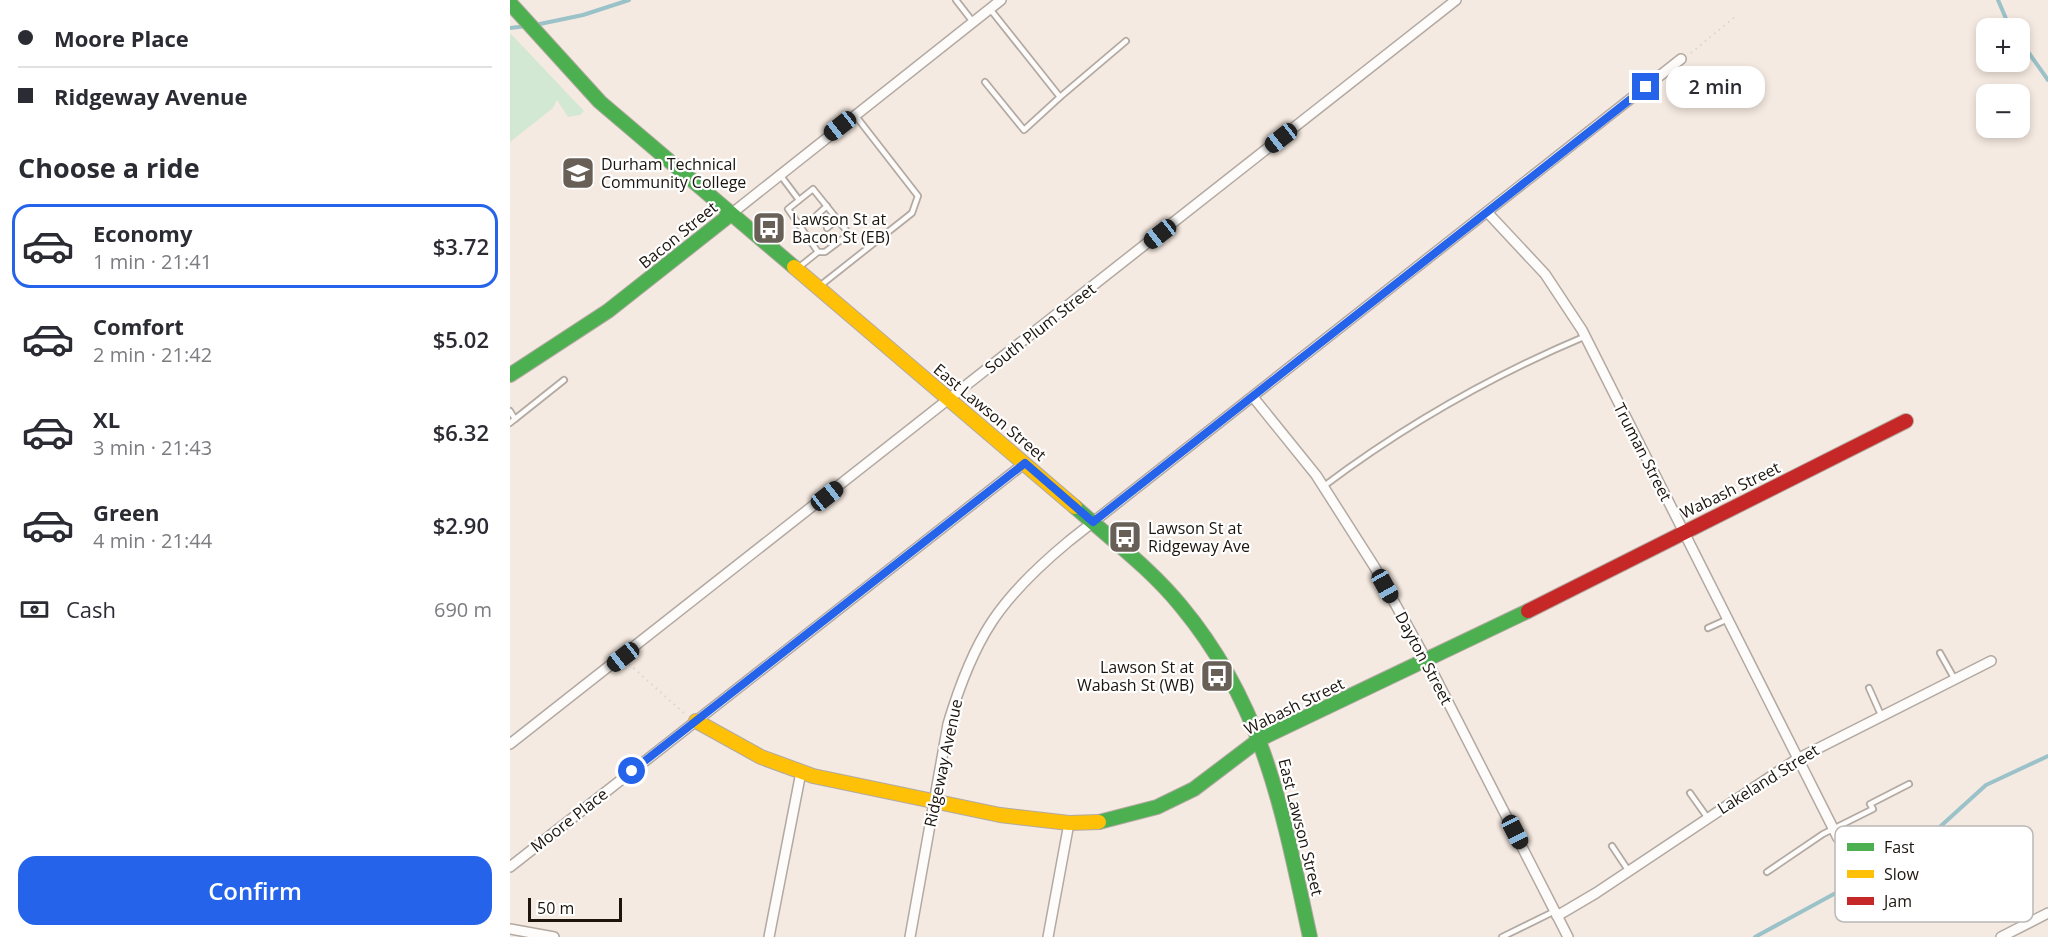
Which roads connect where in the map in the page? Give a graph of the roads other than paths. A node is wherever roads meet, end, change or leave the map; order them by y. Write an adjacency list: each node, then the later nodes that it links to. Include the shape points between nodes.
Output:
1 (956, 0): 6 (lane)
2 (1001, 0): 5 (street, Bacon Street)
3 (1456, 0): 29 (street, South Plum Street)
4 (510, 3): 16 (street, East Lawson Street, via 600,102)
5 (990, 9): 6 (street, Bacon Street); 10 (lane)
6 (973, 22): 11 (street, Bacon Street)
7 (1126, 41): 10 (lane)
8 (1681, 59): 15 (street, Ridgeway Avenue)
9 (985, 82): 10 (lane, via 1024,130)
10 (1060, 97)
11 (855, 115): 12 (street, Bacon Street); 24 (lane, via 918,195 912,213)
12 (779, 174): 13 (lane); 16 (street, Bacon Street)
13 (799, 200): 14 (lane, via 813,189); 21 (lane, via 788,209 804,226)
14 (827, 206): 17 (lane); 18 (lane)
15 (1487, 212): 25 (street, Truman Street, via 1545,274); 28 (street, Ridgeway Avenue)
16 (731, 214): 23 (street, East Lawson Street); 26 (street, Bacon Street, via 608,311)
17 (817, 215)
18 (838, 219): 19 (lane); 22 (lane, via 849,234 825,252)
19 (827, 228)
20 (816, 237): 21 (lane)
21 (811, 241): 22 (lane)
22 (818, 252): 23 (lane)
23 (796, 269): 24 (street, East Lawson Street)
24 (818, 288): 29 (street, East Lawson Street)
25 (1586, 336): 35 (lane, via 1428,415); 37 (street, Truman Street)
26 (510, 375)
27 (564, 380): 31 (lane)
28 (1253, 397): 35 (street, Dayton Street); 36 (street, Ridgeway Avenue)
29 (950, 399): 34 (street, East Lawson Street); 48 (street, South Plum Street)
30 (510, 411): 31 (lane)
31 (515, 419): 33 (lane)
32 (1906, 420): 37 (street, Wabash Street)
33 (510, 423)
34 (1025, 463): 36 (street, East Lawson Street); 46 (street, Moore Place)
35 (1324, 486): 41 (street, Dayton Street)
36 (1093, 522): 47 (street, East Lawson Street, via 1154,576 1182,607 1223,665); 53 (street, Ridgeway Avenue, via 1029,574 982,636 948,724)
37 (1683, 532): 38 (street, Truman Street); 41 (street, Wabash Street)
38 (1728, 619): 39 (lane); 49 (street, Truman Street)
39 (1708, 628)
40 (1940, 653): 43 (lane)
41 (1427, 661): 47 (street, Wabash Street); 63 (street, Dayton Street)
42 (1991, 661): 43 (street, Lakeland Street)
43 (1954, 678): 45 (street, Lakeland Street)
44 (1869, 688): 45 (lane)
45 (1881, 715): 49 (street, Lakeland Street)
46 (696, 721): 50 (street, Wabash Street, via 735,745); 59 (street, Moore Place)
47 (1260, 739): 55 (street, Wabash Street, via 1194,789 1157,807 1105,822); 71 (street, East Lawson Street, via 1278,793)
48 (510, 744)
49 (1797, 759): 54 (street, Lakeland Street); 57 (street, Truman Street)
50 (801, 772): 53 (street, Wabash Street); 68 (street)
51 (1910, 784): 56 (lane)
52 (1690, 793): 54 (lane)
53 (934, 803): 55 (street, Wabash Street); 69 (street, Ridgeway Avenue)
54 (1707, 817): 60 (street, Lakeland Street)
55 (1070, 823): 70 (street)
56 (1838, 826)
57 (1834, 828): 61 (lane)
58 (1612, 846): 60 (lane)
59 (510, 867)
60 (1628, 870): 63 (street, Lakeland Street)
61 (1767, 872)
62 (2048, 913): 64 (street)
63 (1556, 914): 72 (lane); 73 (street, Dayton Street)
64 (2033, 921)
65 (2030, 922): 74 (street)
66 (510, 929): 67 (street)
67 (554, 937)
68 (769, 937)
69 (910, 937)
70 (1048, 937)
71 (1310, 937)
72 (1502, 937)
73 (1568, 937)
74 (2001, 937)

